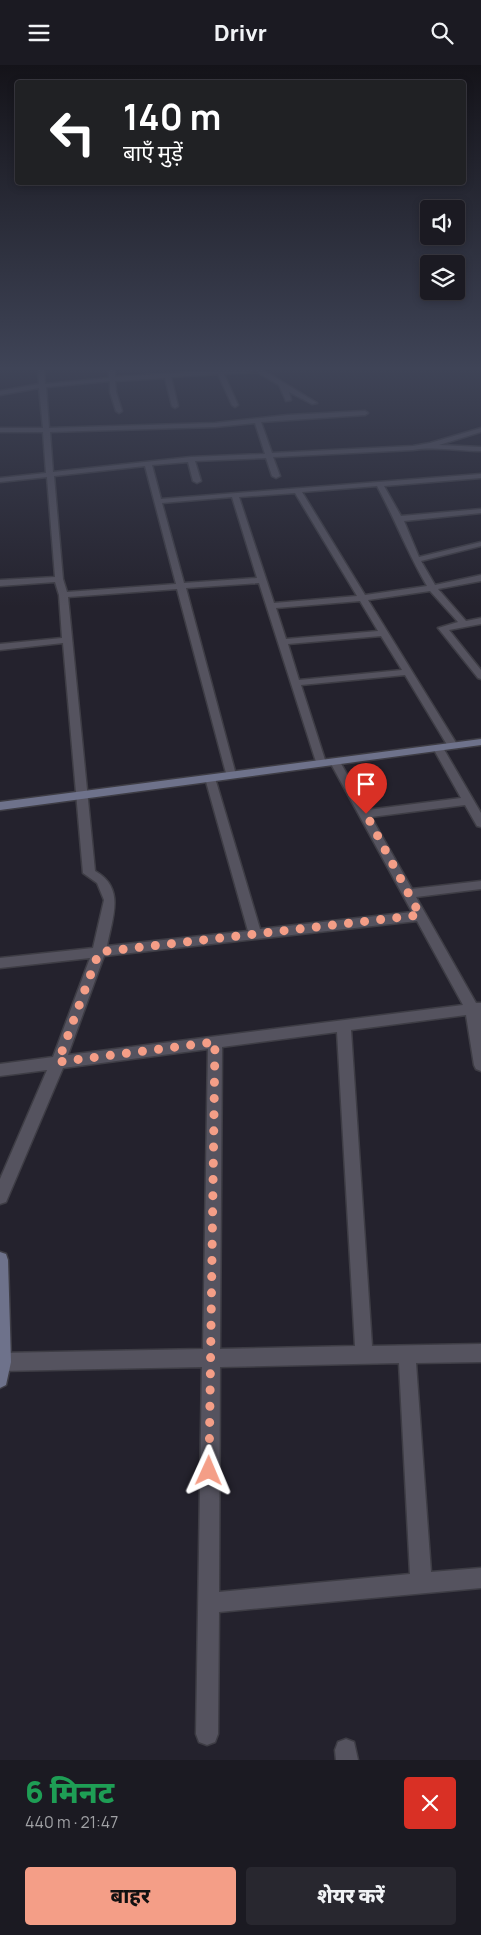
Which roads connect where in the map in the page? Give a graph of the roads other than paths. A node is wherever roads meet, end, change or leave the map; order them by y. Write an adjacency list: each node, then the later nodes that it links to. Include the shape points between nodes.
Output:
1 (49, 449): 7 (street)
2 (266, 449): 4 (street)
3 (392, 449): 4 (street)
4 (268, 455): 5 (street); 8 (street)
5 (191, 459): 6 (street); 11 (street)
6 (148, 463): 7 (street); 15 (street)
7 (51, 475): 10 (street); 21 (street)
8 (276, 475)
9 (481, 476): 12 (street)
10 (0, 480)
11 (197, 481)
12 (379, 484): 13 (street); 17 (street)
13 (297, 490): 14 (street); 27 (street)
14 (235, 495): 15 (street); 22 (street)
15 (158, 501): 24 (street)
16 (481, 511): 17 (street)
17 (398, 519): 19 (street)
18 (481, 545): 19 (street)
19 (416, 560): 25 (street)
20 (481, 578): 25 (street)
21 (59, 579): 23 (street); 26 (street)
22 (262, 580): 24 (street); 28 (street)
23 (0, 583)
24 (180, 586): 26 (street); 43 (street)
25 (433, 589): 27 (street); 30 (street)
26 (63, 595): 32 (street)
27 (363, 599): 28 (street); 31 (street)
28 (271, 606): 33 (street)
29 (481, 621): 30 (street)
30 (464, 624): 36 (street, via 443,628)
31 (384, 633): 33 (street); 35 (street)
32 (67, 640): 34 (street); 45 (street)
33 (282, 642): 37 (street)
34 (0, 647)
35 (408, 672): 37 (street); 39 (street)
36 (481, 676)
37 (295, 683): 42 (street)
38 (481, 743): 39 (street)
39 (453, 746): 40 (street)
40 (438, 748): 41 (street); 46 (street)
41 (335, 762): 42 (street); 48 (street)
42 (321, 763): 43 (street)
43 (231, 775): 44 (street)
44 (210, 778): 45 (street); 53 (street)
45 (82, 795): 47 (street); 54 (street, via 89,873 102,880 110,900)
46 (468, 801): 48 (street); 49 (street)
47 (0, 806)
48 (366, 814): 51 (street)
49 (481, 823)
50 (481, 885): 51 (street)
51 (408, 894): 52 (street)
52 (420, 915): 53 (street); 56 (street)
53 (255, 935): 54 (street)
54 (99, 952): 55 (street); 59 (street)
55 (0, 963)
56 (476, 1008): 57 (street); 60 (street)
57 (344, 1025): 58 (street); 65 (street)
58 (215, 1042): 59 (street); 67 (street)
59 (58, 1062): 61 (street); 62 (street)
60 (481, 1065)
61 (0, 1070)
62 (0, 1197)
63 (0, 1260): 68 (street)
64 (481, 1353): 66 (street)
65 (364, 1355): 66 (street); 67 (street)
66 (407, 1355): 70 (street)
67 (211, 1358): 68 (street); 71 (street)
68 (1, 1368)
69 (481, 1578): 70 (street)
70 (421, 1583): 71 (street)
71 (208, 1603): 72 (street)
72 (207, 1734)

